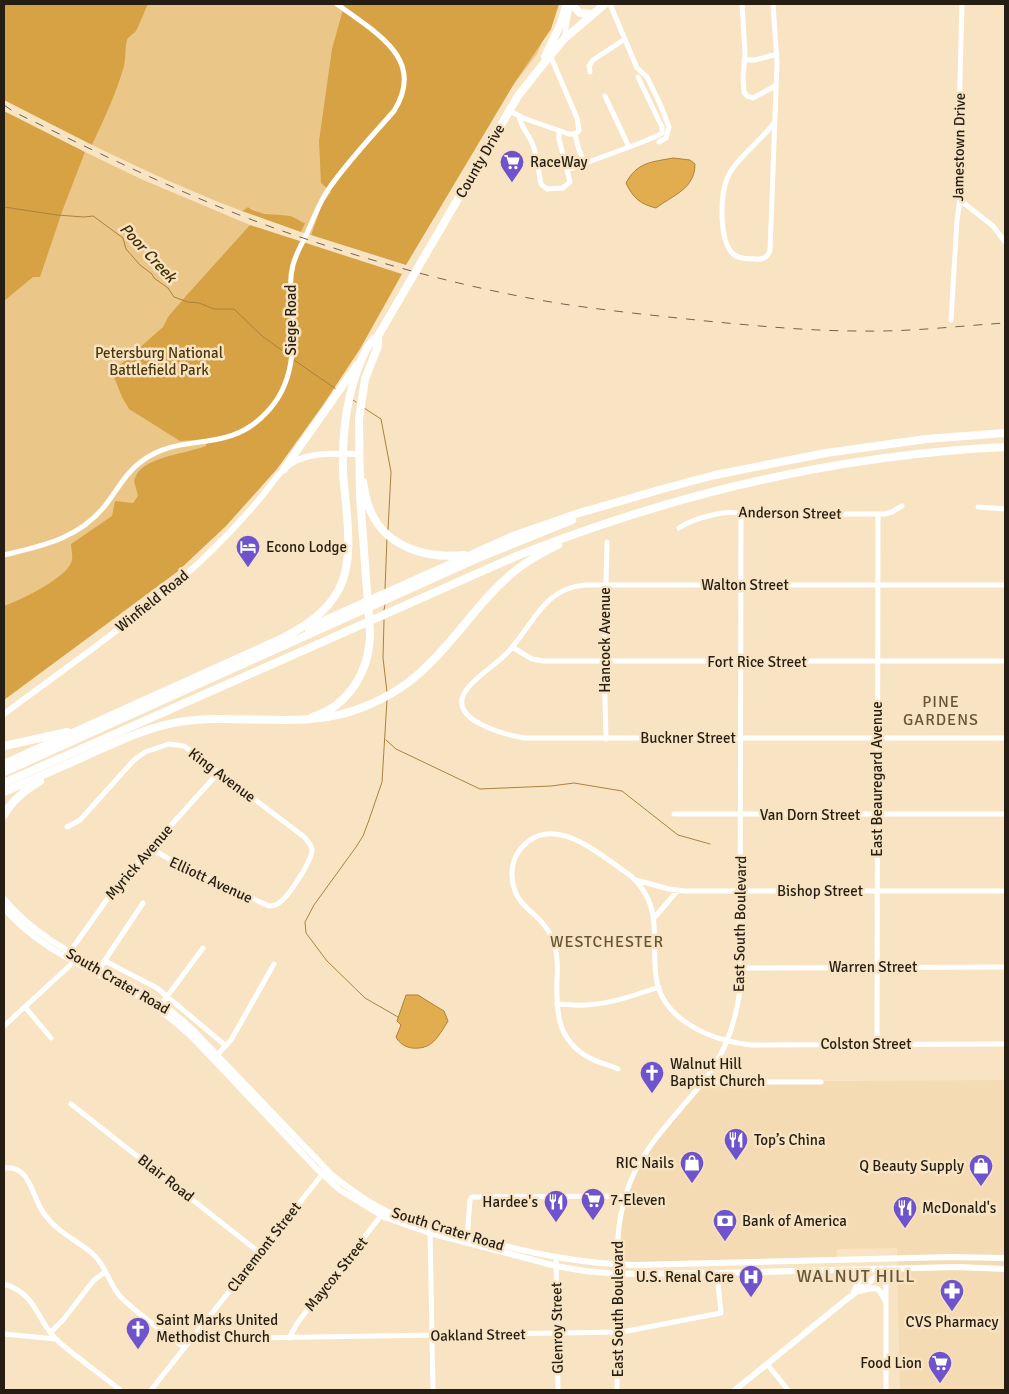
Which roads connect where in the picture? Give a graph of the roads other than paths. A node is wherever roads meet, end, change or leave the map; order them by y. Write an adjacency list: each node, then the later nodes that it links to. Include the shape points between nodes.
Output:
1 (337, 4): 48 (street, Siege Road, via 390,46 401,61 405,83 394,112 330,187 299,249 290,283 294,339 290,371 283,390 266,414 234,436 172,446 150,455 130,470 102,509 78,531 49,544)
2 (570, 4): 8 (highway, via 580,13); 10 (street); 14 (highway, via 565,8)
3 (605, 4): 8 (highway, County Drive)
4 (610, 4): 9 (street)
5 (742, 4): 13 (street)
6 (773, 4): 11 (street)
7 (962, 4): 28 (street, Jamestown Drive, via 957,192)
8 (591, 14): 10 (highway, County Drive)
9 (625, 38): 15 (street, via 593,60); 24 (street, via 637,68 647,76 669,127 666,138)
10 (564, 39): 12 (highway, County Drive)
11 (777, 54): 13 (street); 17 (street)
12 (550, 55): 14 (highway, County Drive); 23 (street, via 577,118 580,128)
13 (744, 60): 17 (street, via 743,85 747,96 753,98)
14 (541, 66): 19 (highway, County Drive)
15 (590, 72)
16 (638, 77): 25 (street, via 662,130 658,136)
17 (775, 86): 21 (street)
18 (605, 96): 25 (street)
19 (510, 111): 20 (street); 31 (highway, County Drive)
20 (519, 116): 22 (street); 27 (street, via 536,151 543,187 552,190 567,186 570,182)
21 (774, 124): 21 (street, via 770,251 762,259 739,258 732,253 724,236 725,186 734,167)
22 (559, 131): 23 (street); 27 (street)
23 (575, 134): 26 (street)
24 (659, 142)
25 (629, 147): 26 (street)
26 (585, 164): 27 (street)
27 (567, 170)
28 (960, 200): 29 (street, via 993,226); 30 (street, Jamestown Drive)
29 (1005, 242)
30 (951, 320)
31 (378, 336): 32 (highway, County Drive, via 371,340); 36 (highway, County Drive, via 378,346 365,379 360,404)
32 (362, 360): 35 (highway, County Drive, via 348,402); 38 (highway)
33 (1005, 433): 39 (highway, via 888,443 793,459 715,475)
34 (1005, 446): 45 (highway, via 818,467 682,500)
35 (343, 454): 36 (main road); 38 (main road, via 308,456); 56 (highway, County Drive, via 348,551 344,576 327,607 311,622)
36 (359, 454): 37 (highway, County Drive)
37 (359, 464): 49 (highway, via 371,513 394,540 431,556); 63 (highway, via 370,632 367,660 359,680 342,700 326,711)
38 (284, 469): 62 (main road, Winfield Road, via 232,530 181,578)
39 (618, 503): 49 (highway, via 531,529); 54 (highway)
40 (902, 506): 44 (street, Anderson Street, via 892,512)
41 (978, 507): 42 (street)
42 (1005, 509)
43 (741, 514): 44 (street, Anderson Street); 46 (street, Anderson Street, via 733,511); 51 (street, East South Boulevard)
44 (878, 514): 52 (street, East Beauregard Avenue)
45 (593, 528): 63 (highway, via 541,553 516,570 427,667 399,688 353,711); 74 (highway, via 519,555)
46 (679, 528)
47 (607, 542): 50 (street, Hancock Avenue)
48 (4, 555)
49 (471, 555): 54 (highway)
50 (605, 585): 51 (street, Walton Street); 57 (street, Walton Street, via 577,586 556,594); 59 (street, Hancock Avenue)
51 (740, 585): 52 (street, Walton Street); 60 (street, East South Boulevard)
52 (877, 585): 53 (street, Walton Street); 61 (street, East Beauregard Avenue)
53 (1005, 585)
54 (379, 599): 55 (highway)
55 (360, 608): 56 (highway); 72 (highway)
56 (287, 636): 64 (highway)
57 (512, 648): 59 (street, Fort Rice Street, via 543,661); 65 (street, Buckner Street, via 464,692 462,705 466,715 516,736)
58 (1005, 661): 61 (street, Fort Rice Street)
59 (604, 662): 60 (street, Fort Rice Street); 65 (street, Hancock Avenue)
60 (741, 662): 61 (street, Fort Rice Street); 66 (street, East South Boulevard)
61 (878, 662): 67 (street, East Beauregard Avenue)
62 (4, 714)
63 (301, 720): 70 (highway, via 179,722 132,735)
64 (84, 728): 69 (highway); 71 (highway)
65 (606, 738): 66 (street, Buckner Street)
66 (741, 738): 67 (street, Buckner Street); 77 (street, East South Boulevard)
67 (877, 738): 68 (street, Buckner Street); 80 (street, East Beauregard Avenue)
68 (1005, 738)
69 (4, 746)
70 (74, 761): 75 (highway); 79 (highway, via 27,788)
71 (4, 764)
72 (4, 772)
73 (219, 772): 81 (street, King Avenue, via 184,746 169,744 145,752 80,820); 82 (street, Myrick Avenue); 90 (street, King Avenue, via 308,840 312,849 309,861 286,897)
74 (4, 783)
75 (4, 792)
76 (674, 814): 77 (street, Van Dorn Street)
77 (741, 814): 80 (street, Van Dorn Street); 85 (street, East South Boulevard)
78 (1005, 814): 80 (street, Van Dorn Street)
79 (4, 815)
80 (877, 815): 86 (street, East Beauregard Avenue)
81 (67, 827)
82 (150, 848): 90 (street, Elliott Avenue, via 183,867 265,905); 94 (street, Myrick Avenue, via 112,891)
83 (636, 880): 84 (street, Bishop Street); 92 (street, Colston Street, via 647,895); 104 (street, via 568,836 548,833 537,836 515,857 512,884 520,900 544,922 555,944)
84 (678, 890): 85 (street, Bishop Street); 92 (street)
85 (740, 891): 86 (street, Bishop Street); 99 (street, East South Boulevard)
86 (877, 891): 87 (street, Bishop Street); 100 (street, East Beauregard Avenue)
87 (1005, 891)
88 (4, 899): 94 (main road, South Crater Road, via 36,931)
89 (143, 903): 96 (street)
90 (274, 906)
91 (4, 908): 94 (main road, South Crater Road, via 38,940)
92 (654, 918): 102 (street, Colston Street)
93 (203, 948): 103 (street)
94 (67, 955): 95 (main road, South Crater Road)
95 (76, 960): 101 (main road, South Crater Road); 105 (main road, South Crater Road); 106 (street)
96 (105, 961): 101 (street); 103 (street)
97 (274, 964): 112 (street)
98 (1005, 967): 100 (street, Warren Street)
99 (741, 968): 100 (street, Warren Street); 109 (street, East South Boulevard, via 738,1006)
100 (877, 968): 110 (street, East Beauregard Avenue)
101 (99, 969): 105 (main road, South Crater Road)
102 (659, 987): 104 (street, via 585,1006); 109 (street, Colston Street, via 670,1008 683,1020)
103 (167, 996): 105 (street); 112 (street)
104 (557, 1004): 114 (street, via 560,1024 573,1045 591,1058)
105 (160, 1006): 113 (main road, South Crater Road, via 185,1022); 119 (main road, South Crater Road)
106 (25, 1007): 107 (street); 108 (street)
107 (4, 1026)
108 (51, 1038)
109 (728, 1041): 110 (street, Colston Street, via 752,1045); 115 (street, East South Boulevard)
110 (878, 1044): 111 (street, Colston Street)
111 (1005, 1044)
112 (226, 1046): 113 (street)
113 (217, 1055): 119 (main road, South Crater Road)
114 (618, 1069)
115 (704, 1082): 116 (street); 120 (street, East South Boulevard, via 649,1147)
116 (821, 1082)
117 (72, 1104): 124 (street, Blair Road)
118 (4, 1168): 132 (street, via 26,1175 44,1214 92,1254)
119 (324, 1172): 121 (main road, South Crater Road, via 354,1200); 124 (street, Claremont Street)
120 (625, 1196): 123 (street, via 475,1196 470,1199); 128 (street, East South Boulevard, via 620,1216)
121 (384, 1213): 122 (main road, South Crater Road); 144 (street, Maycox Street)
122 (430, 1230): 123 (main road, South Crater Road); 142 (street)
123 (468, 1240): 127 (main road, South Crater Road)
124 (260, 1253): 143 (street, Claremont Street)
125 (886, 1258): 126 (main road, South Crater Road); 128 (main road, South Crater Road); 130 (main road)
126 (1005, 1258)
127 (556, 1262): 128 (main road, South Crater Road); 134 (main road, South Crater Road, via 585,1271); 141 (street, Glenroy Street)
128 (617, 1265): 134 (street, East South Boulevard)
129 (849, 1269): 130 (main road, South Crater Road); 133 (main road, South Crater Road); 136 (main road, via 860,1278)
130 (886, 1269): 131 (main road, South Crater Road); 136 (main road); 137 (street)
131 (1005, 1269)
132 (105, 1272): 138 (street, via 94,1280); 146 (street, via 125,1301)
133 (717, 1273): 134 (main road, South Crater Road); 139 (street, Oakland Street, via 722,1313)
134 (617, 1274): 139 (street, East South Boulevard)
135 (4, 1284): 138 (street, via 27,1298)
136 (854, 1293): 137 (main road, via 875,1288); 147 (main road)
137 (885, 1300): 155 (street)
138 (51, 1332): 145 (street)
139 (617, 1332): 141 (street, Oakland Street); 152 (street, East South Boulevard)
140 (4, 1334): 145 (street)
141 (558, 1334): 142 (street, Oakland Street); 151 (street, Glenroy Street)
142 (432, 1336): 144 (street, Oakland Street); 150 (street)
143 (192, 1338): 144 (street, Oakland Street); 146 (street, Claremont Street)
144 (288, 1338)
145 (56, 1339): 148 (street)
146 (184, 1348): 149 (street, Claremont Street)
147 (767, 1364): 153 (main road); 154 (street)
148 (120, 1390)
149 (151, 1390)
150 (433, 1390)
151 (558, 1390)
152 (617, 1390)
153 (736, 1390)
154 (788, 1390)
155 (886, 1390)

